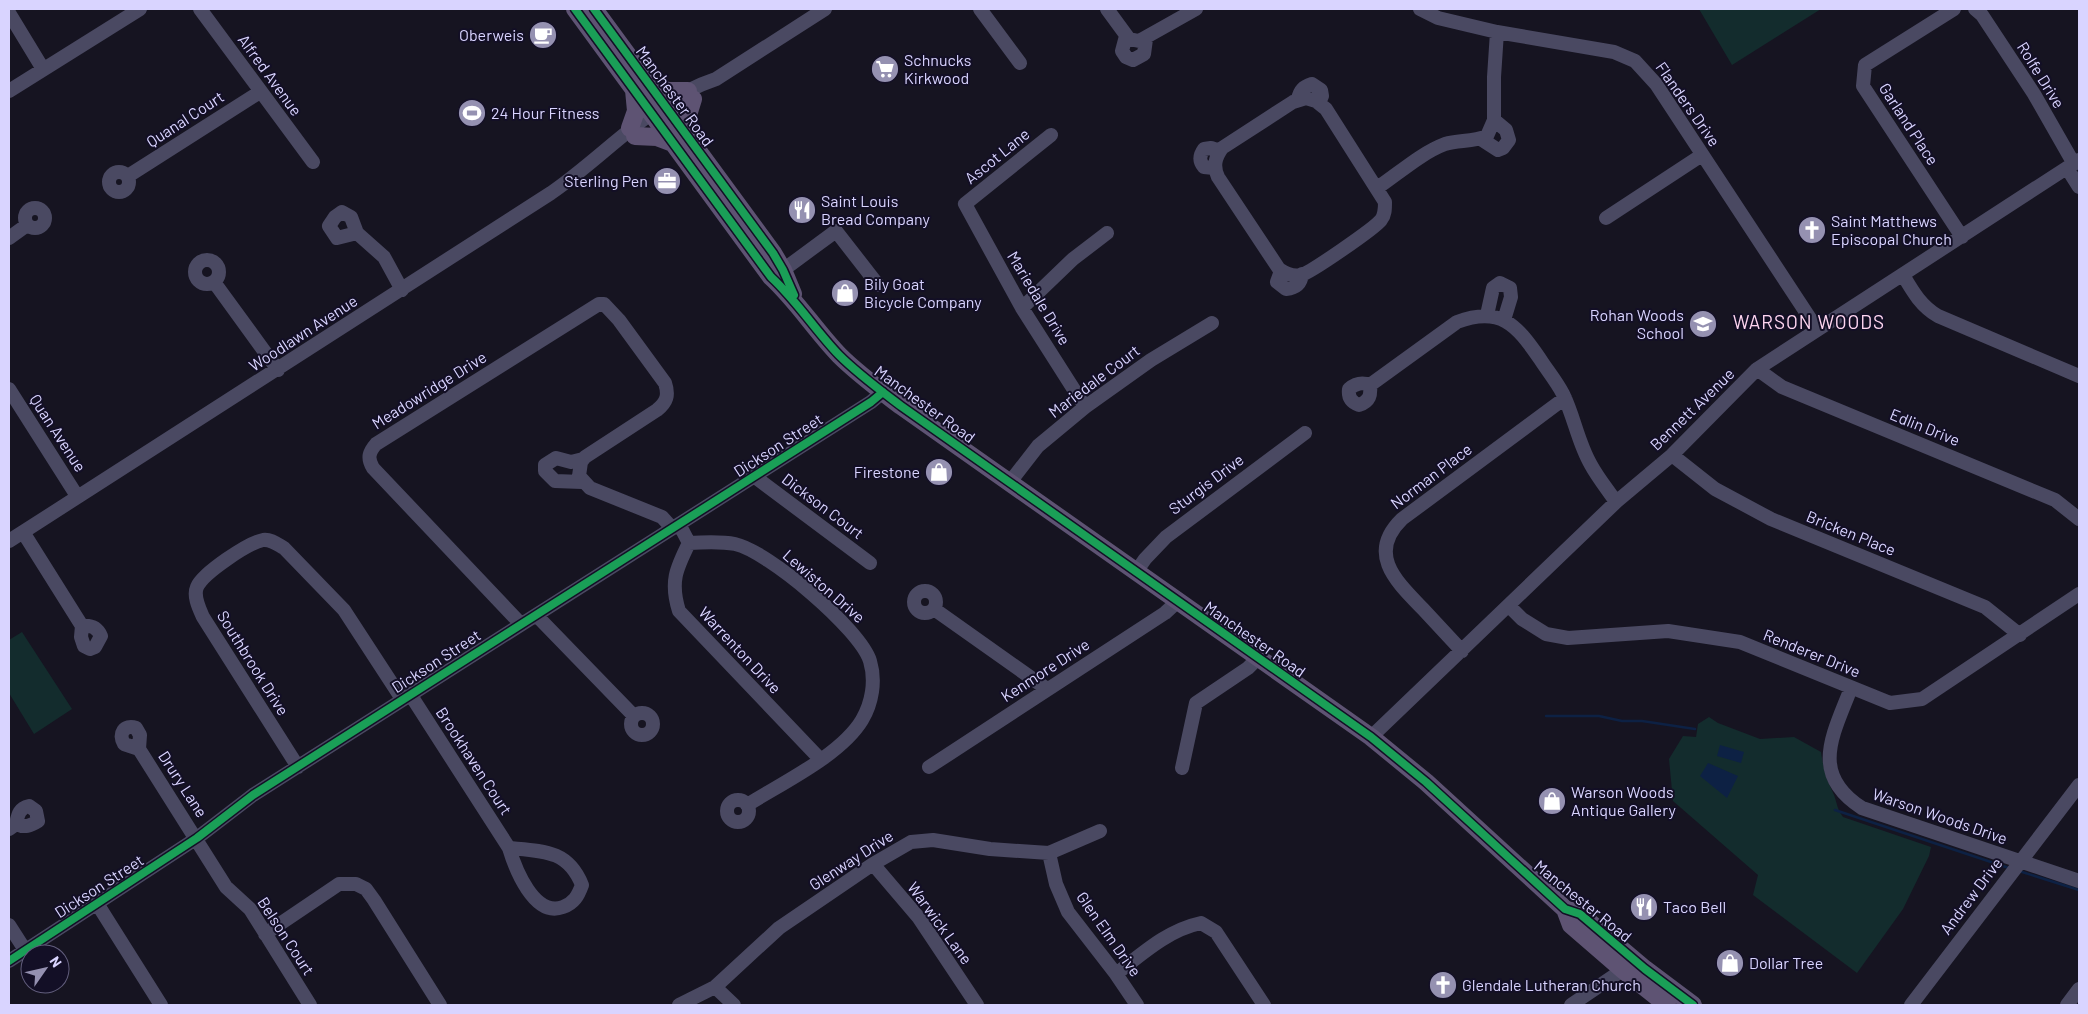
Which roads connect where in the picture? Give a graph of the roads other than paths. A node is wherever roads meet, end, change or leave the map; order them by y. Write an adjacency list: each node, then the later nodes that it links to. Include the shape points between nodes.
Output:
1 (140, 9): 17 (street)
2 (200, 9): 20 (street, Alfred Avenue)
3 (575, 9): 18 (main road, Manchester Road)
4 (594, 9): 18 (main road, Manchester Road)
5 (825, 9): 21 (street, Woodlawn Avenue, via 716,79 699,84)
6 (980, 9): 16 (street)
7 (1107, 9): 14 (street)
8 (1196, 9): 15 (street)
9 (1420, 9): 13 (street, Flanders Drive, via 1438,18)
10 (1953, 9): 40 (street, Garland Place, via 1865,65 1863,86)
11 (1977, 10): 31 (street, Rolfe Drive, via 2034,94)
12 (9, 13): 17 (street)
13 (1497, 32): 23 (street); 29 (street, Flanders Drive, via 1614,52 1635,61 1656,84)
14 (1126, 36): 15 (street, via 1139,42); 15 (street, via 1122,51 1126,58 1133,60 1144,54)
15 (1146, 39)
16 (1020, 62)
17 (43, 69): 19 (street)
18 (641, 86): 21 (main road); 22 (main road, Manchester Road); 24 (main road)
19 (9, 91)
20 (260, 92): 30 (street, Alfred Avenue); 32 (street, Quanal Court)
21 (691, 95): 22 (street, Woodlawn Avenue); 28 (main road, via 688,115)
22 (661, 114): 24 (street, Woodlawn Avenue); 27 (main road, Manchester Road); 28 (main road, Manchester Road)
23 (1494, 120): 26 (street, via 1487,136); 26 (street, via 1506,130 1509,140 1504,148 1498,150)
24 (633, 132): 27 (main road); 46 (street, Woodlawn Avenue, via 551,193)
25 (1051, 135): 35 (street, Ascot Lane)
26 (1481, 139): 34 (street, via 1446,144)
27 (673, 143): 47 (main road, Manchester Road, via 771,277)
28 (692, 143): 42 (main road, Manchester Road)
29 (1702, 155): 36 (street); 52 (street, Flanders Drive)
30 (313, 162)
31 (2073, 164): 33 (street, Rolfe Drive); 40 (street, Bennett Avenue)
32 (128, 176)
33 (2079, 187)
34 (1376, 188): 34 (street, via 1319,102 1306,98 1298,99 1216,160 1218,177 1292,273 1371,229 1382,219 1385,202)
35 (965, 204): 48 (street, Mariedale Drive)
36 (1606, 218)
37 (27, 225): 41 (street)
38 (357, 233): 46 (street, via 384,257)
39 (1107, 233): 48 (street, via 1073,259)
40 (1962, 237): 43 (street, Bennett Avenue)
41 (9, 238)
42 (783, 270): 45 (street, via 836,231); 47 (main road, Manchester Road)
43 (1903, 276): 52 (street, Bennett Avenue); 55 (street, via 1927,310)
44 (214, 282): 54 (street)
45 (878, 285)
46 (402, 290): 54 (street, Woodlawn Avenue)
47 (796, 302): 57 (main road, Manchester Road, via 840,355)
48 (1022, 308): 60 (street, Mariedale Drive)
49 (1487, 315): 50 (street); 50 (street, via 1493,288 1504,284 1510,288 1511,297); 56 (street, via 1457,322)
50 (1504, 320): 59 (street, via 1527,340)
51 (1212, 323): 60 (street, Mariedale Court, via 1151,360)
52 (1817, 329): 53 (street, Bennett Avenue)
53 (1757, 369): 62 (street, Bennett Avenue); 69 (street, Edlin Drive, via 1782,387 2055,500)
54 (278, 370): 67 (street, Woodlawn Avenue)
55 (2079, 376)
56 (1370, 385)
57 (882, 392): 64 (street, Dickson Street); 66 (main road, Manchester Road)
58 (10, 394): 67 (street, Quan Avenue)
59 (1565, 398): 68 (street, via 1590,464); 85 (street, Norman Place, via 1402,518 1388,536 1387,561 1394,578)
60 (1085, 408): 66 (street, Mariedale Court, via 1038,446)
61 (1305, 433): 75 (street, Sturgis Drive, via 1166,537)
62 (1672, 455): 68 (street, Bennett Avenue); 84 (street, Bricken Place, via 1715,489 1771,519 1985,607)
63 (583, 459): 65 (street, via 578,470); 65 (street, via 571,462 556,458 545,465 544,471 555,481); 82 (street, Meadowridge Drive, via 667,400 665,383 604,304 591,308 376,444 370,452 369,461 373,468)
64 (755, 477): 70 (street, Dickson Street); 74 (street, Dickson Court)
65 (582, 482): 70 (street, via 662,517)
66 (1010, 482): 75 (main road, Manchester Road)
67 (77, 496): 71 (street, Woodlawn Avenue)
68 (1616, 502): 79 (street, Bennett Avenue)
69 (2079, 519)
70 (675, 526): 73 (street); 81 (street, Dickson Street)
71 (23, 532): 72 (street, Woodlawn Avenue); 83 (street)
72 (9, 541)
73 (689, 543): 93 (street, Warrenton Drive, via 674,577 679,610); 93 (street, Lewiston Drive, via 736,544 756,553 777,565 860,640 870,661 872,698 863,719 850,736)
74 (870, 563)
75 (1136, 572): 78 (main road, Manchester Road)
76 (206, 574): 89 (street, Brookhaven Court, via 253,544 273,541 284,548 344,610); 95 (street, Southbrook Drive, via 196,588 196,599 203,617)
77 (2079, 594): 84 (street, Renderer Drive)
78 (1178, 601): 86 (main road, Manchester Road); 88 (street, Kenmore Drive, via 1165,613)
79 (1509, 606): 85 (street, Bennett Avenue); 87 (street, Renderer Drive, via 1522,619 1546,634 1568,638 1668,631 1740,642)
80 (934, 609): 88 (street)
81 (536, 615): 82 (street, Dickson Street); 90 (street)
82 (520, 623): 89 (street, Dickson Street)
83 (82, 626)
84 (2020, 636): 87 (street, Renderer Drive, via 1922,699 1890,703)
85 (1462, 651): 91 (street, Bennett Avenue)
86 (1258, 658): 91 (main road, Manchester Road); 96 (street, via 1243,672 1196,703)
87 (1852, 688): 104 (street, Warson Woods Drive, via 1829,744 1833,779 1850,800 1862,808)
88 (1047, 689): 94 (street, Kenmore Drive)
89 (406, 697): 95 (street, Dickson Street); 101 (street, Brookhaven Court)
90 (634, 716)
91 (1371, 737): 113 (main road, Manchester Road, via 1420,777 1565,909 1580,914)
92 (139, 749): 100 (street, Drury Lane)
93 (820, 759): 98 (street, Lewiston Drive)
94 (929, 766)
95 (298, 767): 100 (street, Dickson Street, via 252,795)
96 (1182, 768)
97 (2079, 784): 104 (street, Andrew Drive)
98 (747, 805)
99 (1100, 831): 102 (street, Glenway Drive)
100 (197, 838): 106 (street, Dickson Street); 108 (street, Belson Court, via 226,887 250,909)
101 (510, 848): 101 (street, Brookhaven Court, via 537,850 567,861 577,872 582,885 578,896 570,905 558,909 534,900 515,867)
102 (1049, 853): 103 (street, Glenway Drive, via 924,839 911,842); 114 (street, Glen Elm Drive, via 1056,884 1068,912)
103 (873, 864): 115 (street, Glenway Drive, via 779,928); 122 (street, Warwick Lane, via 919,918)
104 (2015, 866): 105 (street, Warson Woods Drive); 128 (street, Andrew Drive)
105 (2079, 881)
106 (98, 905): 110 (street, Dickson Street); 117 (street)
107 (9, 925): 109 (street)
108 (265, 934): 118 (street, Belson Court); 119 (street, via 340,884 356,884 366,889 374,900)
109 (21, 944)
110 (35, 944)
111 (20, 953): 112 (street, Dickson Street)
112 (9, 961)
113 (1629, 966): 125 (street); 126 (main road, Manchester Road); 127 (main road, Manchester Road)
114 (1116, 974): 123 (street, Glen Elm Drive); 124 (street, via 1168,936 1185,927 1201,924 1216,932)
115 (715, 987): 120 (street, Glenway Drive); 121 (street)
116 (2079, 989): 129 (street)
117 (161, 1005)
118 (310, 1005)
119 (440, 1005)
120 (680, 1005)
121 (734, 1005)
122 (977, 1005)
123 (1138, 1005)
124 (1264, 1005)
125 (1571, 1005)
126 (1667, 1005)
127 (1692, 1005)
128 (1911, 1005)
129 (2067, 1005)

